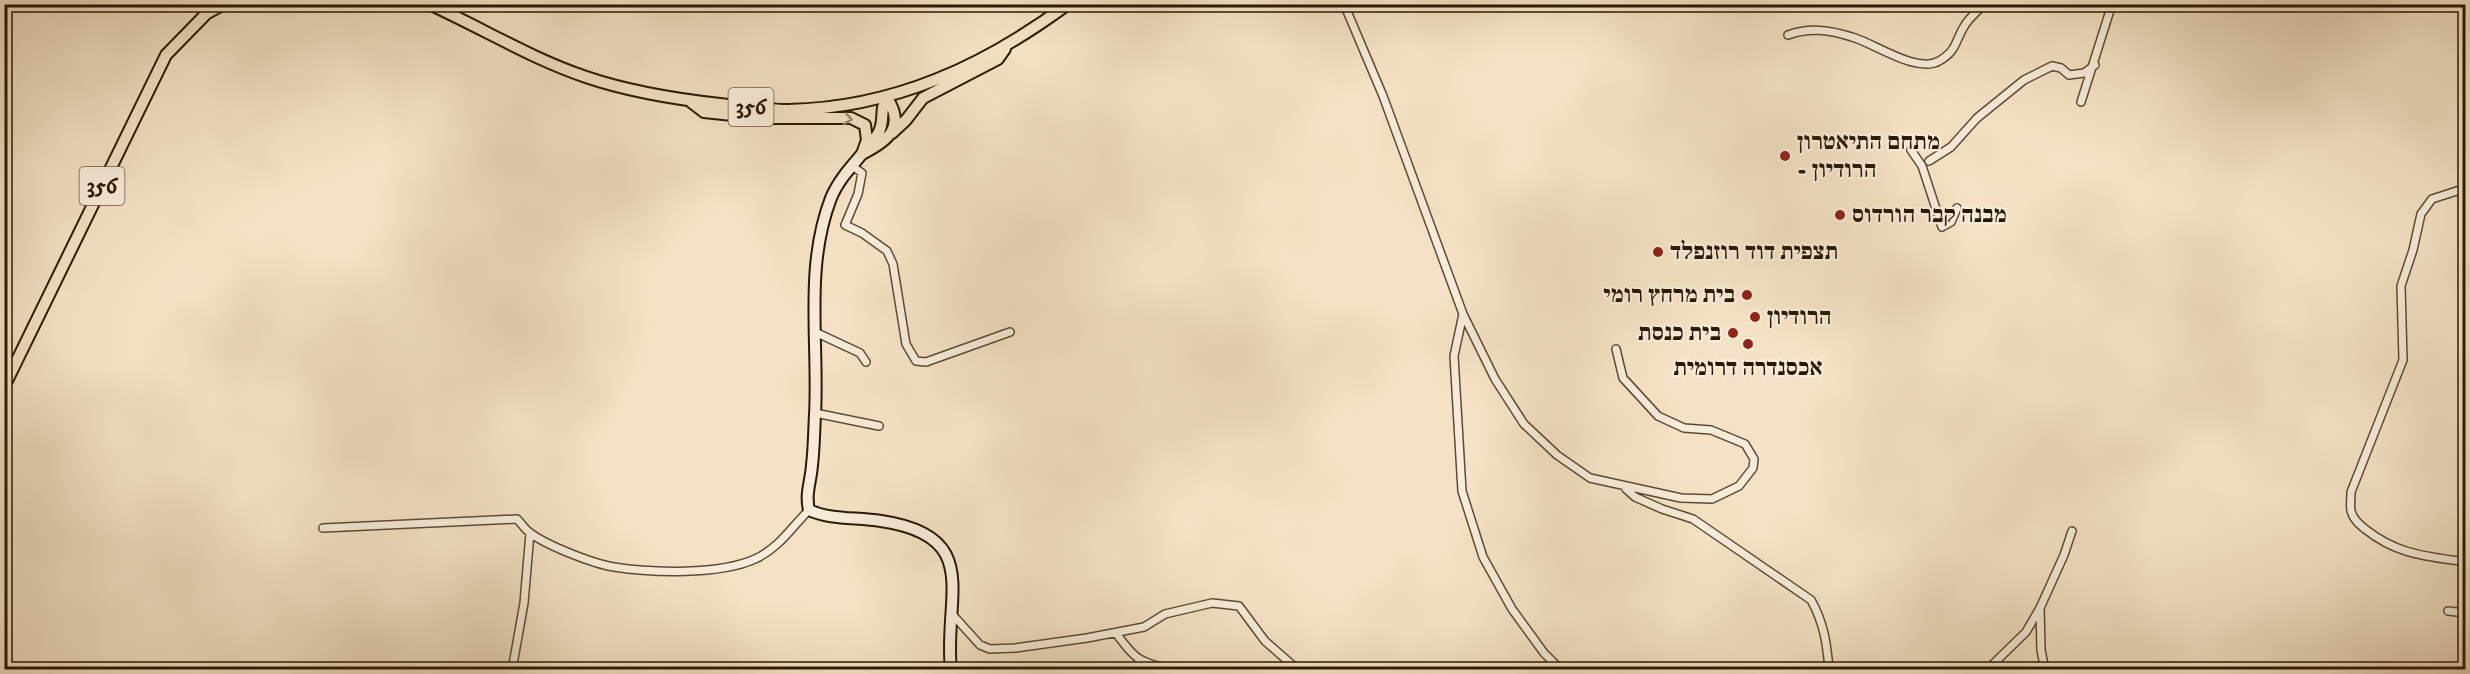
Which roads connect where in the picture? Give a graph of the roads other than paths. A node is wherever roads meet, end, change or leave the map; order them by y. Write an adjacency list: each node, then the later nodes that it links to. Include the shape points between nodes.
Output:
1 (224, 4): 25 (main road, 356, via 206,14 166,55)
2 (429, 4): 11 (main road, 356, via 525,52 584,76 628,90)
3 (1068, 4): 8 (main road, 356)
4 (1344, 4): 20 (street, via 1383,96)
5 (1984, 4): 7 (street, via 1965,26 1958,44 1934,63 1918,64 1837,33 1809,30)
6 (2112, 4): 9 (street)
7 (1788, 34)
8 (1008, 45): 10 (main road, 356, via 978,62); 13 (main road, via 998,59 923,98)
9 (2095, 64): 12 (street); 16 (street, via 2084,73 2068,75 2052,66 2024,80 1977,118 1951,147)
10 (887, 98): 11 (main road, 356, via 786,110); 13 (main road, via 895,120); 15 (main road, via 882,106 879,133)
11 (688, 100): 15 (main road, one-way to 15, via 704,112 750,117 851,118 865,125 867,140)
12 (2081, 102)
13 (892, 133): 15 (main road)
14 (1911, 150): 19 (street, via 1922,166 1942,227 1952,222)
15 (862, 154): 17 (main road)
16 (1929, 161)
17 (852, 166): 21 (main road, via 831,197 824,220 813,290); 22 (street, via 862,173 845,225 887,251 893,264 906,344 916,361 926,362)
18 (2466, 188): 33 (street, via 2432,199 2421,214 2401,286 2403,360 2351,492 2351,511 2355,522 2397,549)
19 (1957, 208)
20 (1463, 314): 28 (street, via 1495,380 1524,424 1557,455 1590,478); 45 (street, via 1454,356 1464,501 1483,557 1512,609 1544,653)
21 (815, 332): 24 (street, via 860,353); 26 (main road)
22 (1010, 332)
23 (1616, 349): 28 (street, via 1623,378 1658,416 1684,428 1730,436 1745,444 1754,459 1753,468 1739,486 1712,499 1681,498)
24 (866, 363)
25 (4, 387)
26 (815, 413): 27 (street); 29 (main road, via 806,499)
27 (879, 426)
28 (1624, 487): 46 (street, via 1662,510 1693,519 1811,600 1826,638)
29 (809, 510): 32 (street, via 775,547 737,567 678,571 613,567 573,554); 37 (main road, via 821,516 886,522 935,539 947,553 952,574)
30 (323, 528): 32 (street, via 517,519)
31 (2072, 531): 34 (street)
32 (530, 533): 40 (street, via 524,603)
33 (2466, 562)
34 (2040, 608): 47 (street, via 2026,632); 48 (street)
35 (2448, 611): 36 (street)
36 (2466, 613)
37 (952, 614): 38 (street, via 980,645 990,649); 41 (main road)
38 (1116, 633): 39 (street); 44 (street, via 1144,627 1166,614 1212,603 1239,606 1265,641)
39 (1139, 661): 42 (street); 43 (street)
40 (512, 669)
41 (951, 669)
42 (1142, 669)
43 (1171, 669)
44 (1298, 669)
45 (1561, 669)
46 (1829, 669)
47 (1987, 669)
48 (2045, 669)

